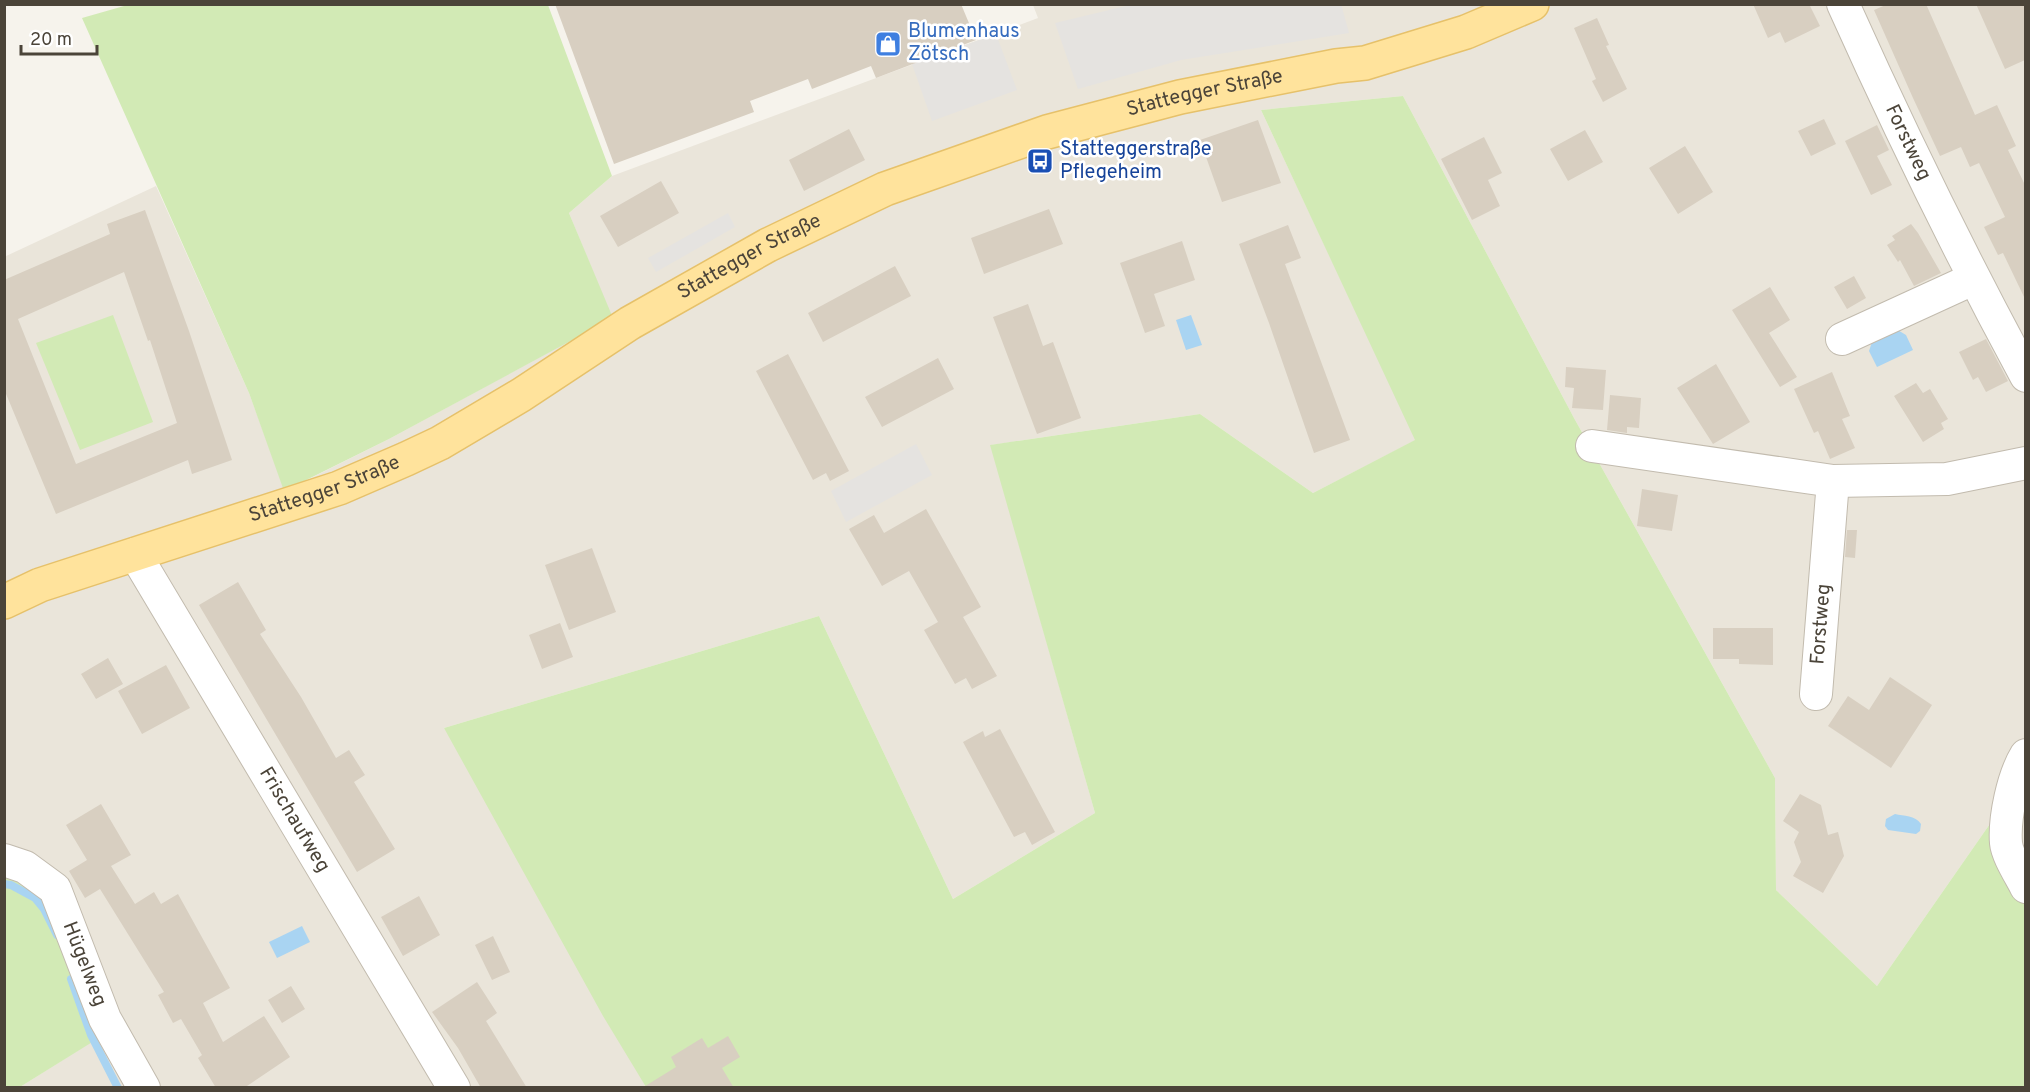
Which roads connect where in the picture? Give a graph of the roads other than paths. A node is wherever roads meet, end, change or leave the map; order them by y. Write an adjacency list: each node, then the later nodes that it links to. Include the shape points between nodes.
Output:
1 (1532, 4): 9 (main road, Stattegger Straße, via 1466,32 1365,63 1180,97 1047,132 885,189 768,245 640,317 440,443 339,488)
2 (1843, 4): 3 (street, Forstweg)
3 (1973, 279): 4 (street); 5 (street, Forstweg)
4 (1842, 339)
5 (2025, 376)
6 (1592, 446): 8 (street)
7 (2025, 463): 8 (street, via 1947,479)
8 (1833, 481): 11 (street, Forstweg)
9 (135, 554): 10 (main road, Stattegger Straße, via 40,585); 16 (street, Frischaufweg)
10 (4, 602)
11 (1816, 694)
12 (2025, 755): 14 (street, via 2010,803 2006,845)
13 (4, 860): 15 (street, Hügelweg, via 25,867 55,889 105,1019)
14 (2025, 887)
15 (144, 1088)
16 (454, 1088)

